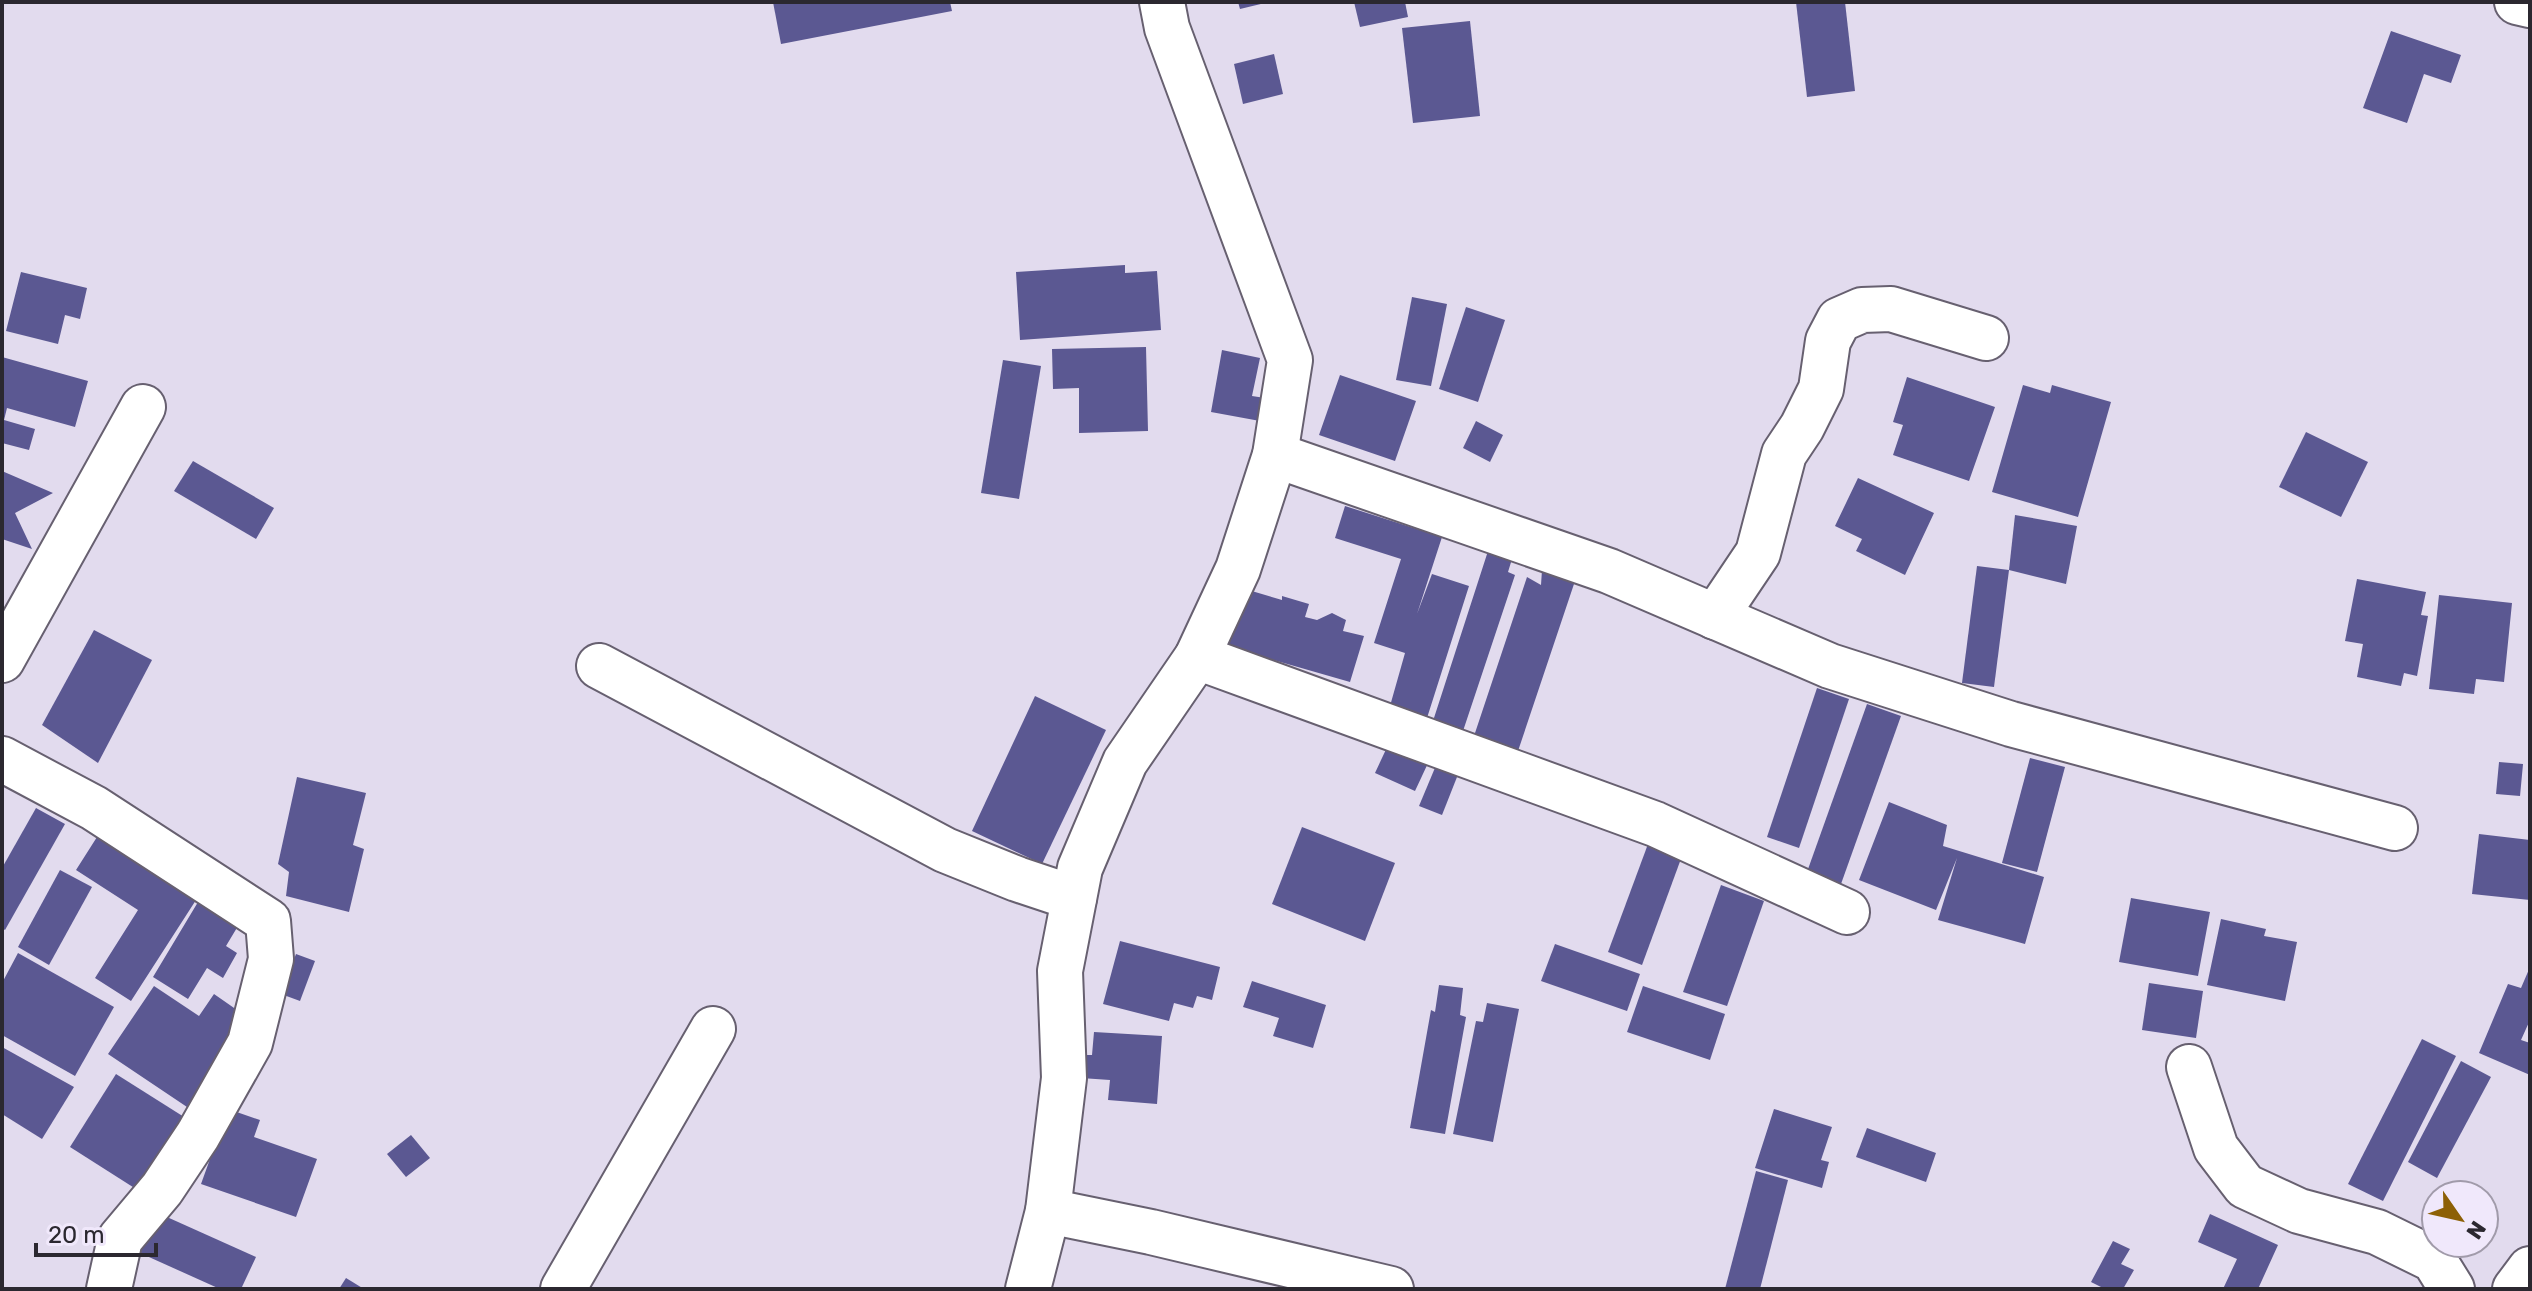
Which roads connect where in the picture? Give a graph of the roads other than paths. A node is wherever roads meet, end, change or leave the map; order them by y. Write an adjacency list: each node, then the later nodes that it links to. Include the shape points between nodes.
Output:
1 (1162, 2): 6 (street, via 1167,28 1290,360)
2 (2517, 2): 3 (street)
3 (2530, 5)
4 (1986, 338): 7 (street, via 1891,309 1862,310 1839,320 1828,341 1821,389 1784,454 1758,553)
5 (143, 407): 9 (street)
6 (1275, 455): 7 (street, via 1609,571); 8 (street, via 1238,569)
7 (1715, 617): 12 (street, via 1830,666 2011,724)
8 (1197, 657): 13 (street, via 1125,762 1080,868); 14 (street, via 1655,824)
9 (2, 660)
10 (599, 666): 13 (street, via 945,850)
11 (2, 759): 19 (street, via 94,808 268,921 271,959 250,1043 198,1135 120,1239)
12 (2395, 828)
13 (1074, 898): 17 (street, via 1060,971 1064,1078)
14 (1847, 912)
15 (713, 1029): 20 (street)
16 (2189, 1067): 23 (street, via 2216,1148 2245,1186 2299,1211 2377,1232 2434,1260)
17 (1048, 1211): 21 (street); 22 (street)
18 (2530, 1269): 24 (street)
19 (109, 1289)
20 (563, 1289)
21 (1028, 1289)
22 (1391, 1289)
23 (2452, 1289)
24 (2515, 1289)

